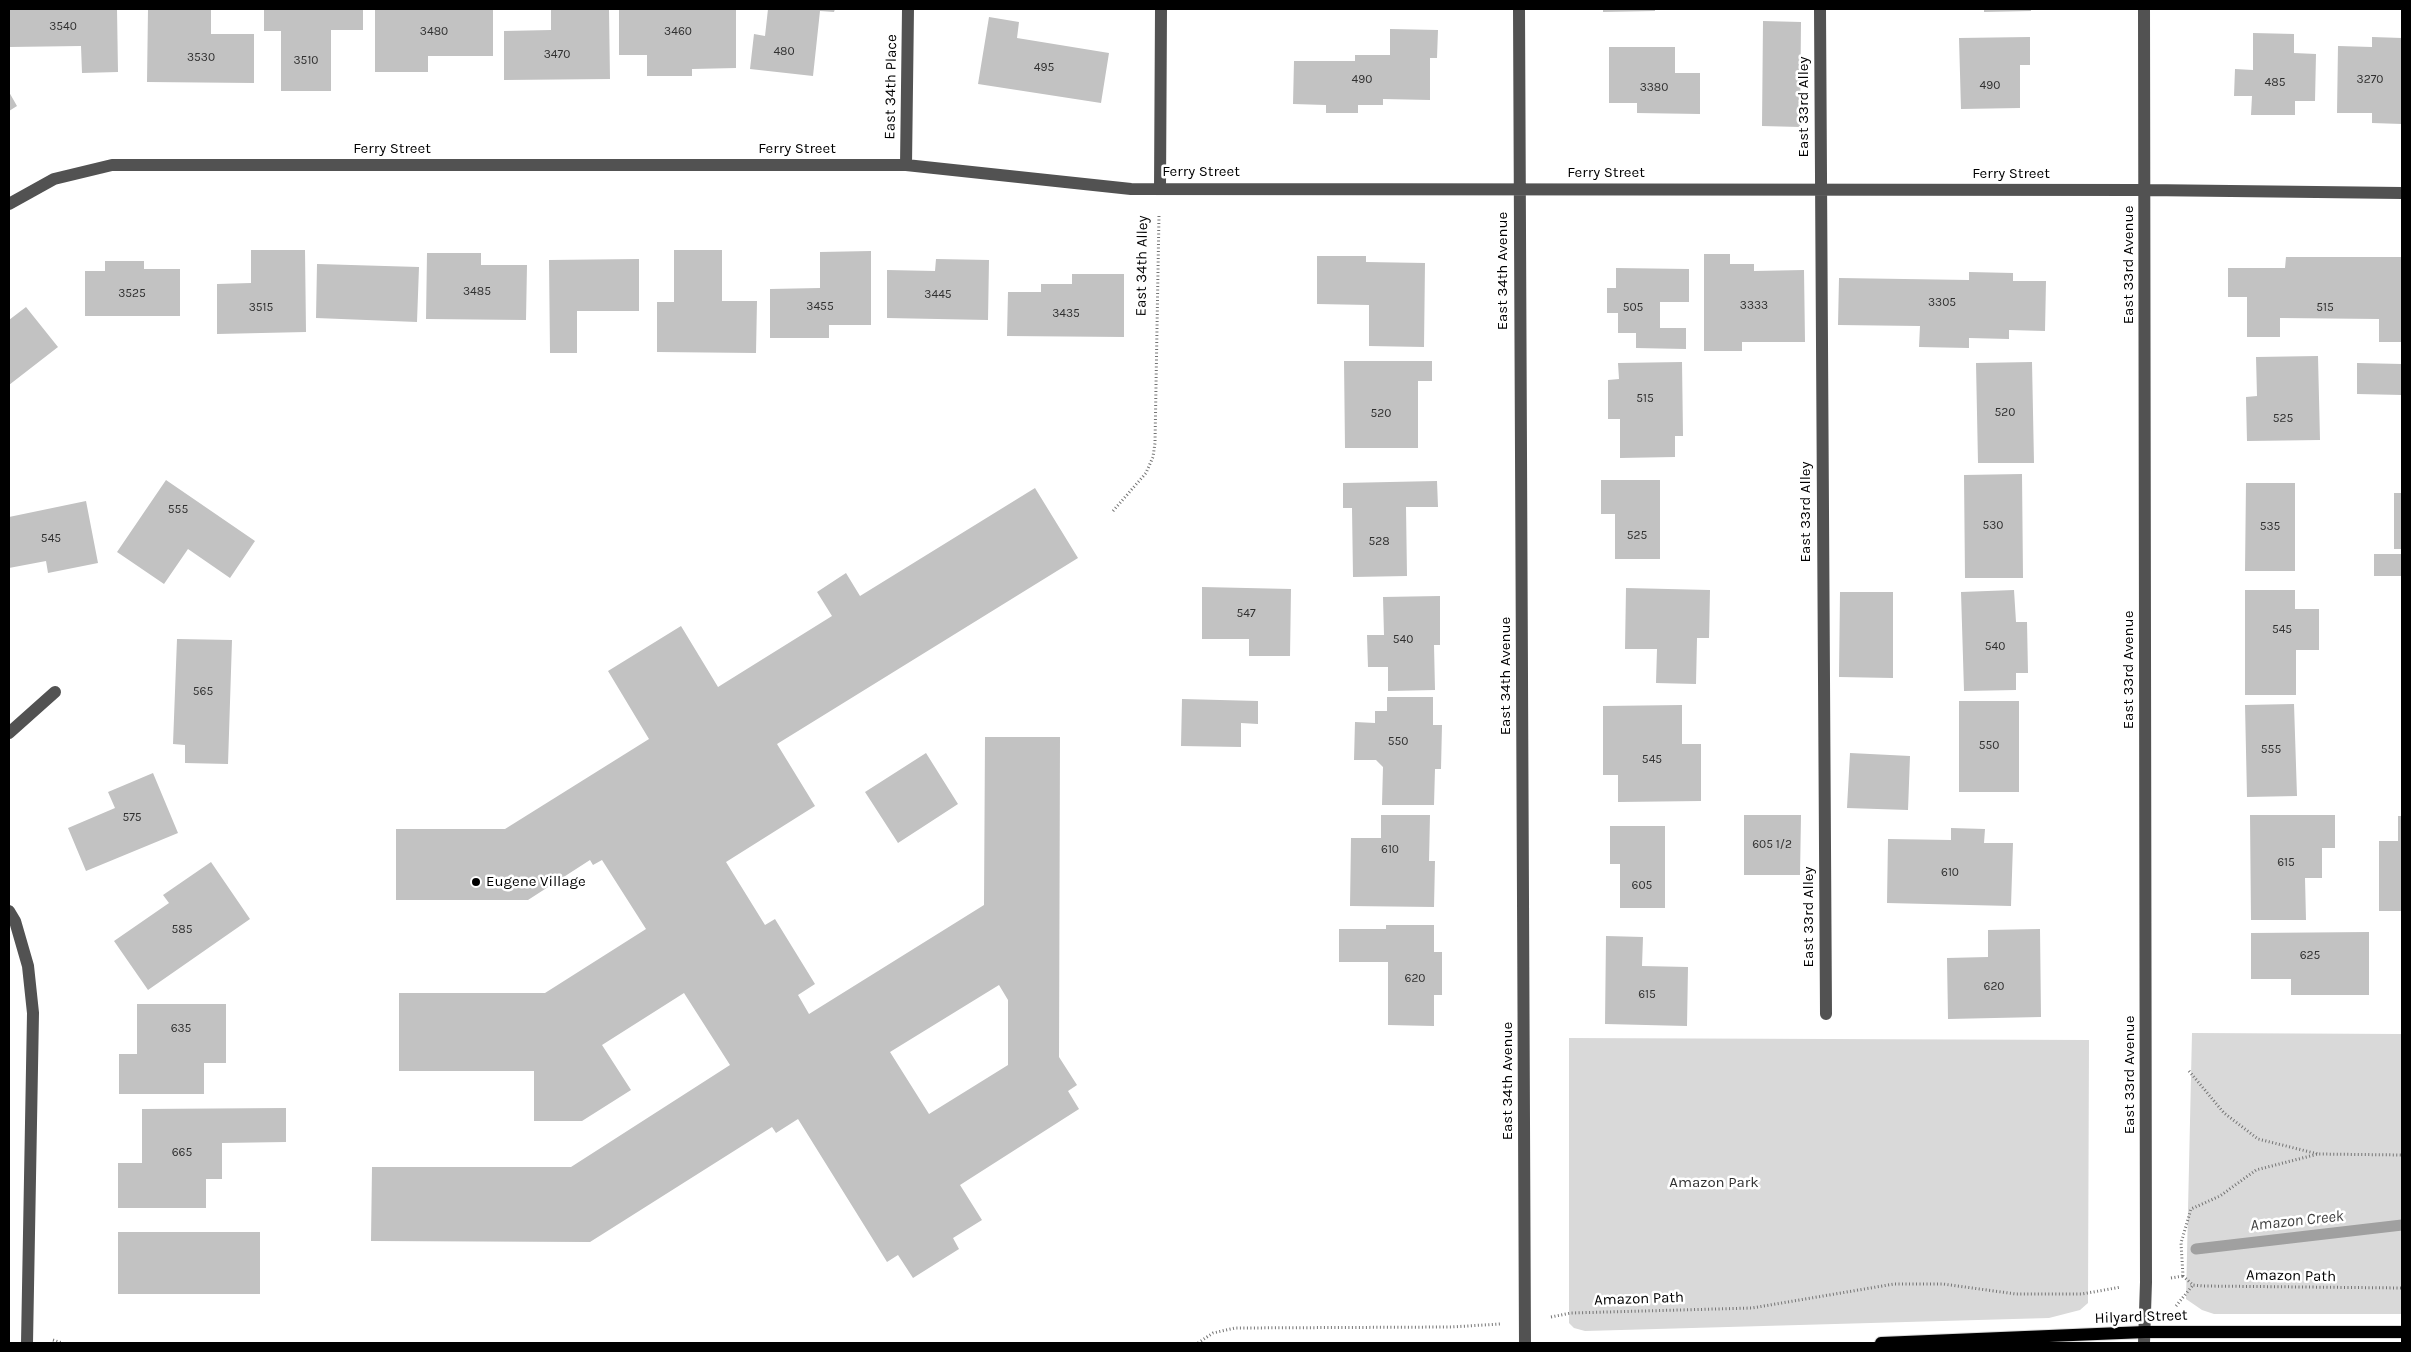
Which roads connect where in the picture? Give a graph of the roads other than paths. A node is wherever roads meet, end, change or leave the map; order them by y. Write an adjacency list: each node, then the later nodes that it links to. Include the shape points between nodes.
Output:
1 (908, 9): 6 (street, East 34th Place)
2 (1161, 9): 7 (street)
3 (1519, 9): 8 (street, East 34th Avenue)
4 (1820, 9): 9 (street, East 33rd Alley)
5 (2144, 9): 10 (street, East 33rd Avenue)
6 (906, 166): 7 (street, Ferry Street, via 1104,187); 12 (street, Ferry Street, via 112,165 54,179)
7 (1160, 188): 8 (street, Ferry Street)
8 (1519, 189): 9 (street, Ferry Street); 20 (street, East 34th Avenue)
9 (1820, 189): 10 (street, Ferry Street); 16 (street, East 33rd Alley)
10 (2145, 190): 11 (street, Ferry Street); 18 (street, East 33rd Avenue)
11 (2402, 193)
12 (9, 204)
13 (55, 692): 14 (street)
14 (9, 733)
15 (9, 911): 19 (street, via 28,966 33,1013)
16 (1826, 1014)
17 (2402, 1332): 18 (main road, Hilyard Street)
18 (2144, 1337): 21 (main road, Hilyard Street)
19 (27, 1343)
20 (1525, 1343)
21 (1881, 1343)

